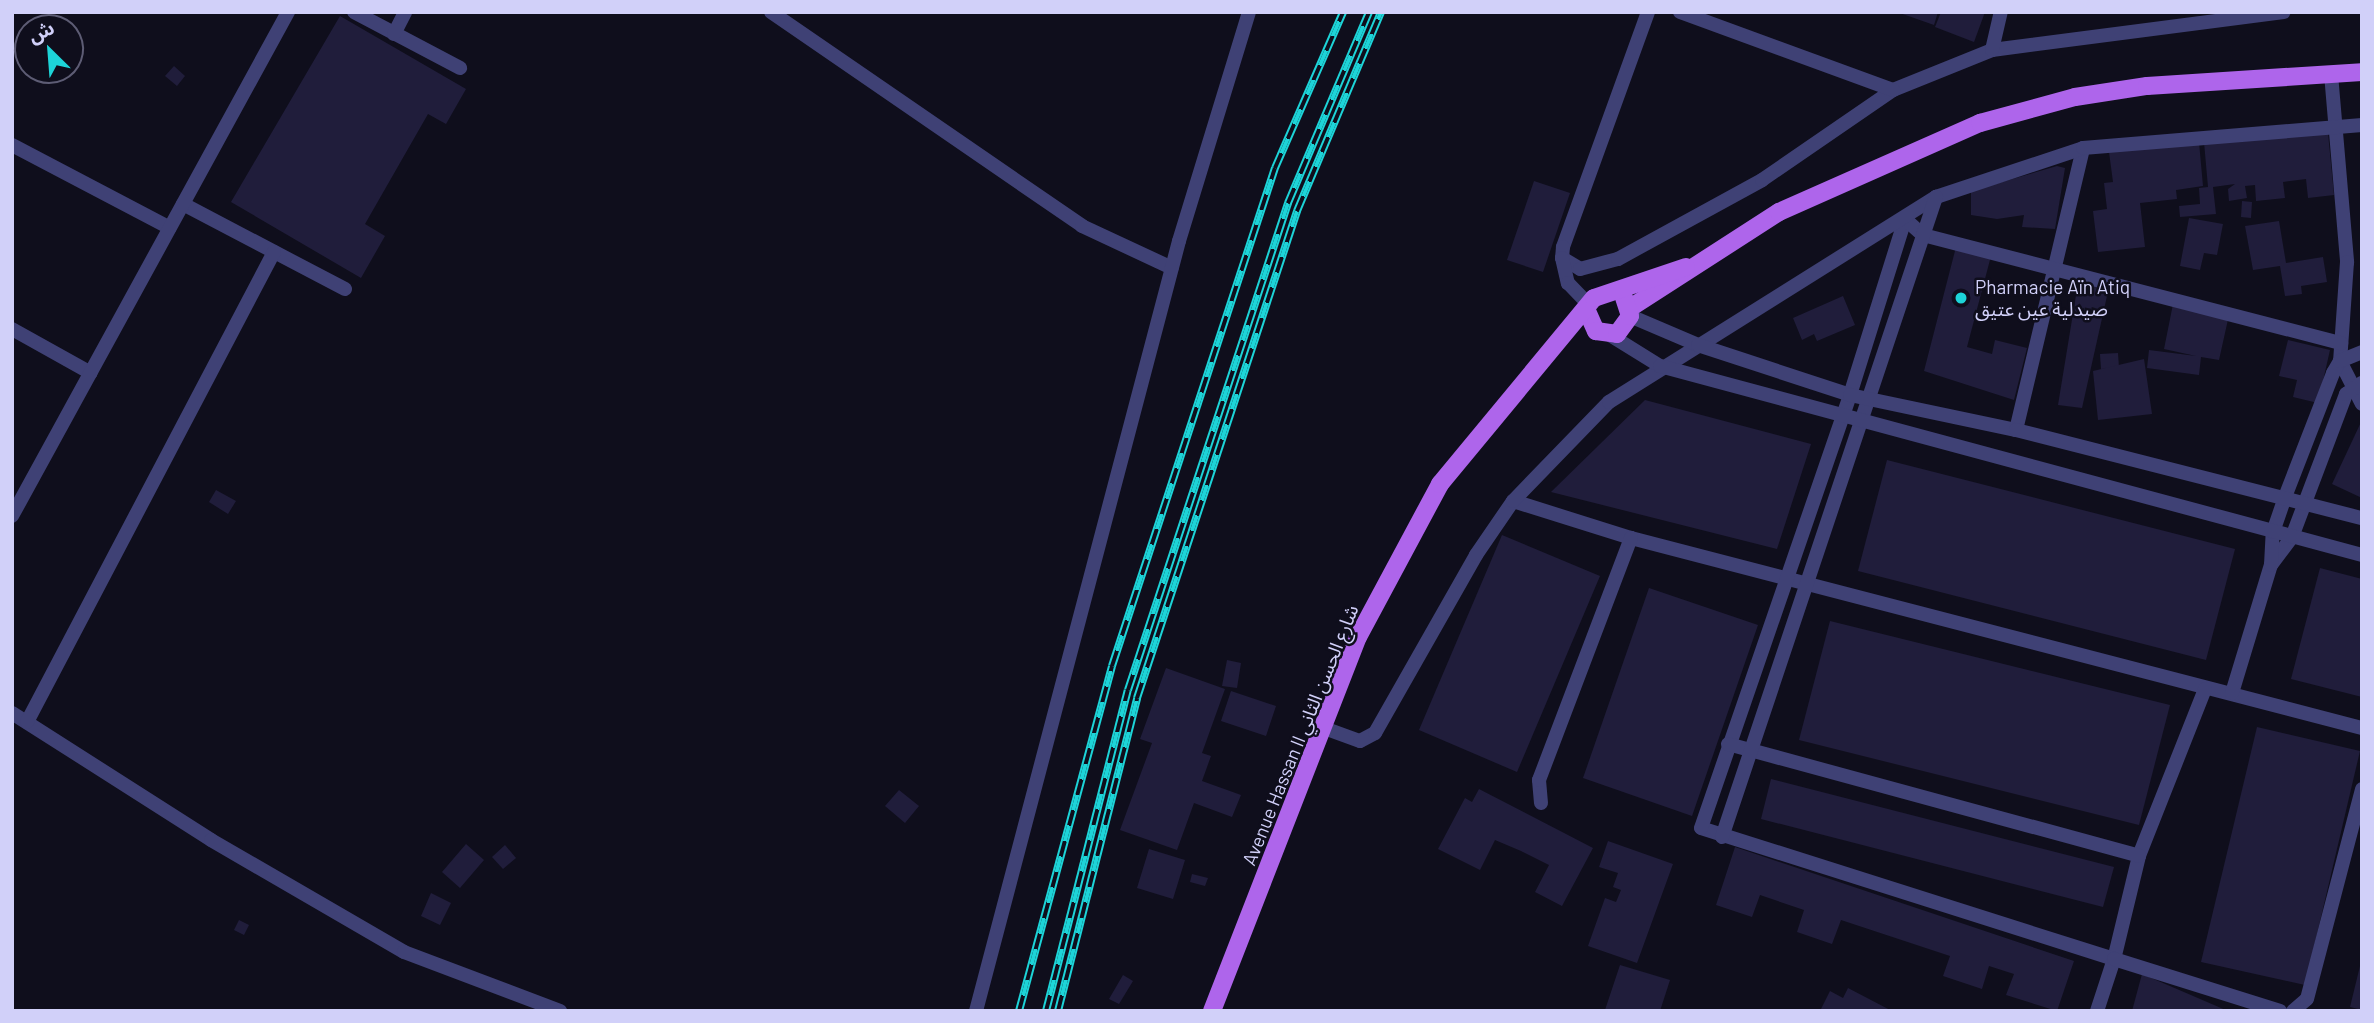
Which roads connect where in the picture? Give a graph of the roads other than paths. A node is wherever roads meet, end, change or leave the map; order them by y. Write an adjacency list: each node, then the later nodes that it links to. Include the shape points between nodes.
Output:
1 (288, 12): 21 (street)
2 (354, 12): 10 (street)
3 (405, 12): 10 (street)
4 (771, 12): 28 (street, via 1082,226)
5 (1249, 12): 28 (street)
6 (1648, 12): 26 (street)
7 (1680, 12): 15 (street)
8 (2001, 12): 11 (street)
9 (2284, 12): 11 (street)
10 (394, 34): 12 (street)
11 (1992, 50): 15 (street)
12 (460, 68)
13 (2362, 72): 14 (main road, Avenue Hassan II شارع الحسن الثاني)
14 (2331, 74): 17 (street); 27 (main road, Avenue Hassan II شارع الحسن الثاني, via 2147,86 2026,109 1848,179)
15 (1893, 90): 26 (street, via 1762,180 1618,259 1580,269)
16 (2362, 125): 17 (street)
17 (2334, 128): 19 (street); 36 (street, via 2347,262)
18 (12, 145): 23 (street)
19 (2082, 148): 20 (street); 29 (street)
20 (1936, 197): 22 (street); 24 (street)
21 (183, 204): 23 (street); 25 (street)
22 (1905, 219): 24 (street); 37 (street); 44 (street)
23 (170, 228): 42 (street)
24 (1923, 235): 29 (street); 45 (street)
25 (274, 252): 30 (street); 66 (street)
26 (1562, 258): 32 (street, via 1568,283)
27 (1686, 267): 31 (main road, Avenue Hassan II شارع الحسن الثاني); 33 (main road, Avenue Hassan II شارع الحسن الثاني)
28 (1172, 268): 78 (street)
29 (2057, 269): 36 (street); 49 (street)
30 (345, 289)
31 (1615, 293): 32 (main road, Avenue Hassan II شارع الحسن الثاني, via 1600,294); 33 (main road)
32 (1588, 308): 35 (main road); 39 (main road, Avenue Hassan II شارع الحسن الثاني)
33 (1630, 312): 35 (main road, Avenue Hassan II شارع الحسن الثاني, via 1624,330); 37 (street)
34 (12, 329): 42 (street)
35 (1603, 333): 39 (main road, Avenue Hassan II شارع الحسن الثاني); 41 (street)
36 (2341, 343): 40 (street)
37 (1698, 345): 41 (street); 44 (street)
38 (2362, 352): 40 (street)
39 (1552, 355): 67 (main road, Avenue Hassan II شارع الحسن الثاني, via 1440,484 1358,637)
40 (2340, 361): 43 (street); 50 (street)
41 (1660, 366): 47 (street); 52 (street, via 1586,422)
42 (91, 373): 51 (street)
43 (2356, 386): 46 (street); 53 (street)
44 (1850, 395): 45 (street); 47 (street)
45 (1870, 399): 48 (street); 49 (street)
46 (2362, 404)
47 (1843, 417): 48 (street); 61 (street)
48 (1863, 422): 56 (street); 62 (street)
49 (2015, 430): 50 (street)
50 (2284, 497): 53 (street); 56 (street)
51 (16, 500): 54 (street)
52 (1513, 501): 58 (street); 67 (street, via 1476,555 1375,733 1360,741)
53 (2307, 501): 55 (street); 57 (street)
54 (12, 516)
55 (2362, 517)
56 (2273, 532): 57 (street); 60 (street)
57 (2292, 537): 59 (street); 60 (street)
58 (1631, 538): 61 (street); 72 (street, via 1539,780)
59 (2362, 555)
60 (2271, 565): 64 (street)
61 (1785, 578): 62 (street); 69 (street)
62 (1811, 585): 63 (street); 70 (street)
63 (2205, 689): 64 (street); 75 (street)
64 (2232, 694): 68 (street)
65 (12, 713): 66 (street)
66 (27, 722): 77 (street, via 211,839 404,952)
67 (1324, 728): 79 (main road, Avenue Hassan II شارع الحسن الثاني)
68 (2362, 728)
69 (1728, 744): 70 (street); 74 (street, via 1700,827)
70 (1755, 748): 74 (street); 75 (street)
71 (2362, 789): 73 (street)
72 (1541, 803)
73 (2359, 812): 82 (street, via 2308,999)
74 (1723, 837): 76 (street)
75 (2139, 856): 76 (street)
76 (2114, 959): 80 (street); 81 (street)
77 (560, 1011)
78 (976, 1011)
79 (1212, 1011)
80 (2096, 1011)
81 (2280, 1011)
82 (2293, 1011)

